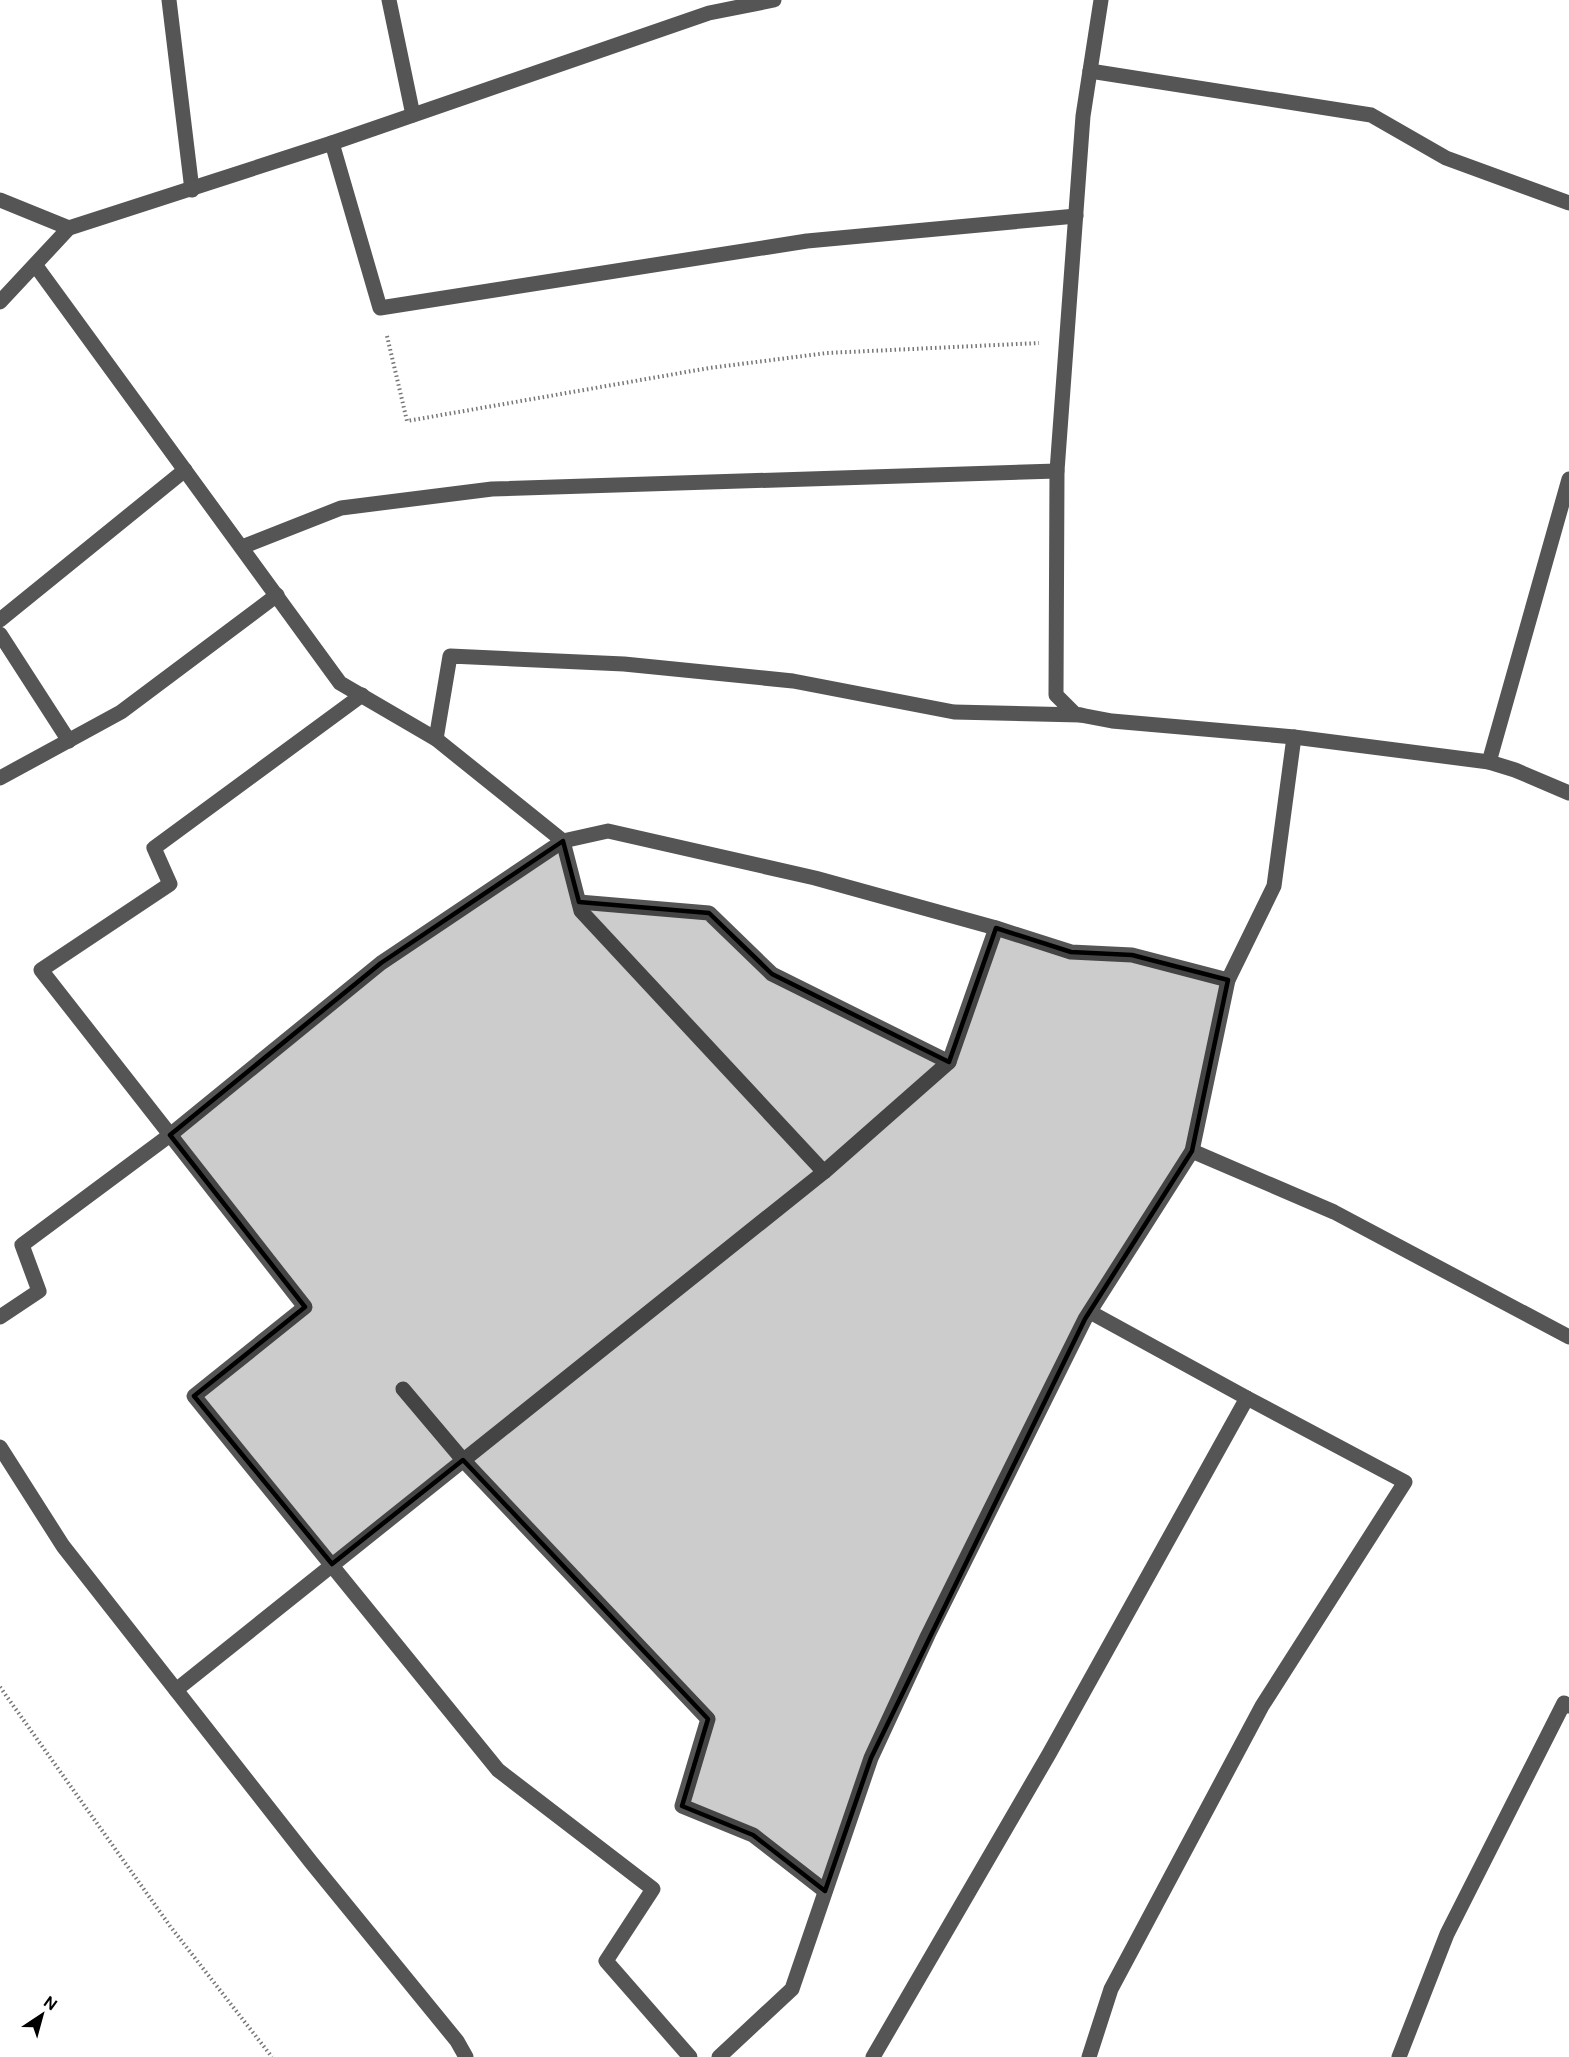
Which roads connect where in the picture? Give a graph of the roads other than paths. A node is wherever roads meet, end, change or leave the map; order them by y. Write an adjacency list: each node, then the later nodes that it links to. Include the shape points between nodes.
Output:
1 (169, 0): 8 (street)
2 (389, 0): 6 (street)
3 (774, 0): 6 (street, via 709,13)
4 (1101, 0): 5 (street)
5 (1090, 71): 10 (street, via 1371,115 1446,158); 11 (street)
6 (414, 115): 7 (street)
7 (332, 143): 8 (street); 11 (street, via 380,308 807,241)
8 (192, 190): 12 (street)
9 (0, 200): 12 (street)
10 (1569, 203)
11 (1076, 216): 16 (street)
12 (69, 228): 13 (street)
13 (36, 266): 14 (street); 15 (street)
14 (0, 302)
15 (185, 470): 19 (street); 21 (street)
16 (1057, 471): 19 (street, via 492,489 341,508); 24 (street, via 1056,695)
17 (1569, 479): 18 (street)
18 (1566, 500): 28 (street)
19 (242, 547): 20 (street)
20 (277, 596): 23 (street, via 340,682); 27 (street, via 121,712)
21 (0, 620)
22 (0, 634): 27 (street)
23 (362, 695): 26 (street); 36 (street, via 154,848 170,884 41,970)
24 (1081, 715): 25 (street); 26 (street, via 954,712 793,681 624,664 450,656)
25 (1294, 737): 28 (street); 34 (street, via 1274,886)
26 (436, 739): 31 (street)
27 (69, 741): 29 (street)
28 (1489, 762): 30 (street)
29 (0, 778)
30 (1569, 793)
31 (563, 841): 32 (street); 33 (street, via 608,831 815,878); 36 (street, via 381,963)
32 (579, 902): 35 (street, via 709,913 772,974); 38 (street, via 581,911)
33 (996, 928): 34 (street, via 1071,952 1132,955); 35 (street)
34 (1228, 980): 37 (street)
35 (949, 1062): 38 (street)
36 (170, 1135): 40 (street, via 22,1245 39,1291); 46 (street, via 305,1306 194,1396)
37 (1192, 1150): 39 (street); 41 (street, via 1334,1212)
38 (824, 1172): 45 (street)
39 (1090, 1312): 43 (street); 49 (street, via 928,1635 871,1758)
40 (0, 1317)
41 (1569, 1337)
42 (403, 1389): 45 (street)
43 (1247, 1398): 53 (street, via 1049,1754); 54 (street, via 1405,1482 1262,1706 1111,1989)
44 (0, 1447): 47 (street, via 63,1546)
45 (463, 1460): 46 (street); 49 (street, via 708,1719 682,1806 753,1835)
46 (332, 1564): 47 (street); 51 (street, via 498,1770 653,1889 606,1960)
47 (176, 1690): 50 (street)
48 (1569, 1706): 55 (street, via 1564,1703 1447,1934)
49 (825, 1891): 52 (street, via 792,1989)
50 (466, 2057)
51 (690, 2057)
52 (719, 2057)
53 (873, 2057)
54 (1089, 2057)
55 (1399, 2057)

